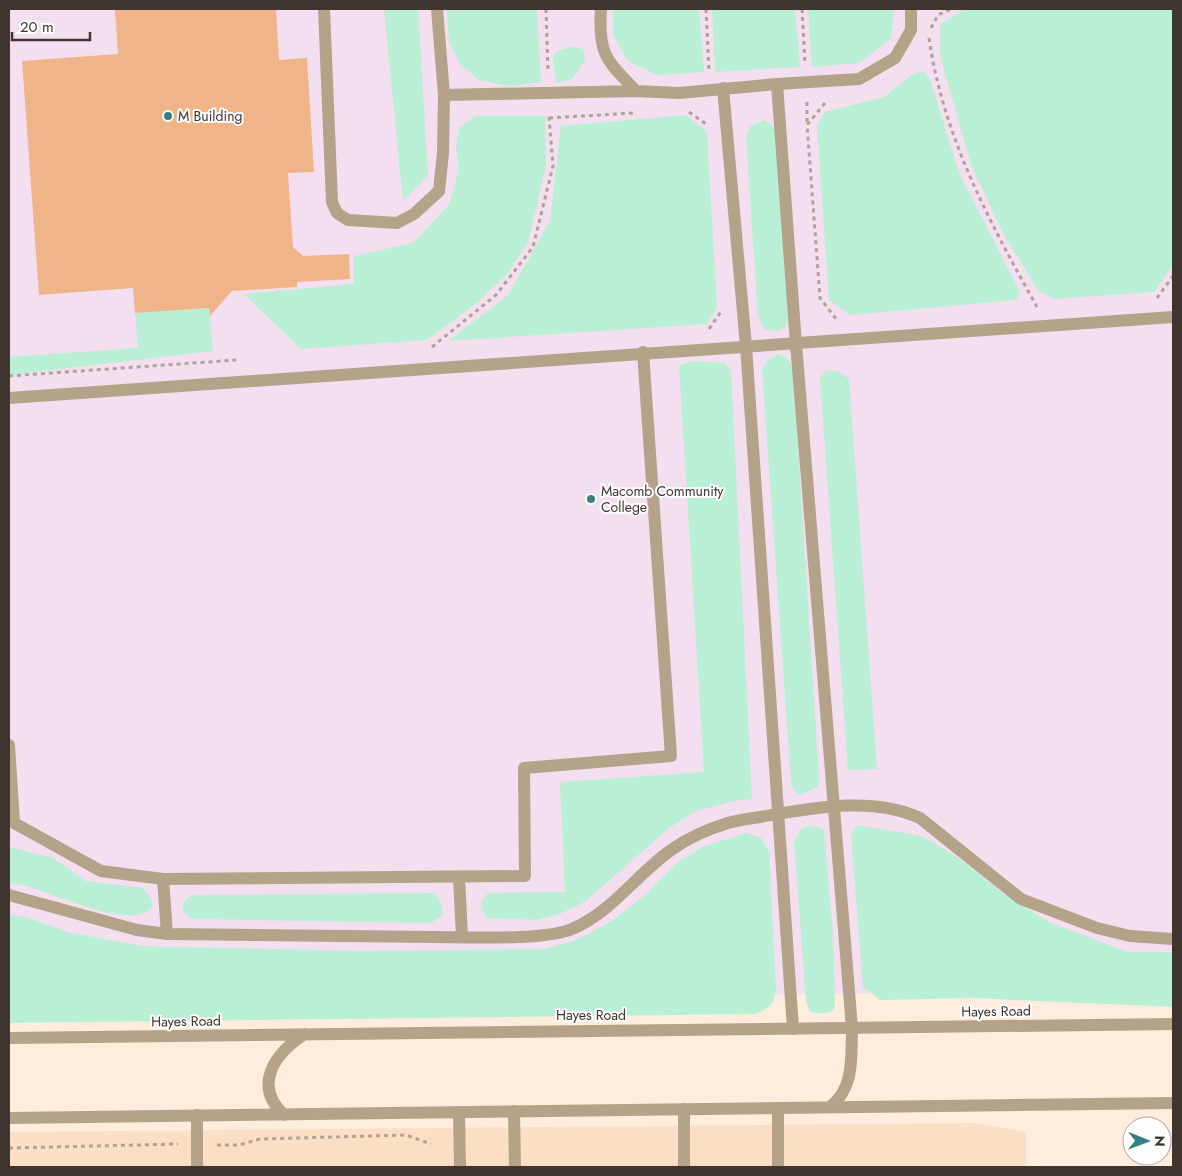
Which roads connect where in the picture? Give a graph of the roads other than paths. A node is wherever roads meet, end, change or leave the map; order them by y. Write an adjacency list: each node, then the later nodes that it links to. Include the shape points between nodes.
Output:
1 (324, 9): 8 (street, via 332,202 337,213 348,220 397,223 414,214 439,191)
2 (437, 9): 8 (street)
3 (600, 9): 7 (street, via 599,35 609,64)
4 (911, 9): 5 (street, via 911,30 895,58 859,79)
5 (777, 84): 6 (street); 10 (street)
6 (723, 88): 7 (street, via 679,93); 11 (street)
7 (636, 91): 8 (street)
8 (444, 95)
9 (1173, 317): 10 (street)
10 (796, 344): 11 (street); 15 (street)
11 (746, 346): 12 (street); 16 (street)
12 (643, 352): 13 (street); 17 (street, via 670,756 524,768 525,876)
13 (9, 398)
14 (9, 745): 18 (street, via 14,823 101,871)
15 (834, 807): 16 (street); 22 (street, via 873,806 907,812 943,835 1021,899 1097,928 1130,936); 24 (street)
16 (779, 814): 21 (street, via 729,822 698,834 671,850 596,917 570,930 534,936); 25 (street)
17 (459, 877): 18 (street); 21 (street)
18 (163, 879): 20 (street)
19 (9, 896): 20 (street, via 137,930)
20 (167, 934): 21 (street)
21 (462, 937)
22 (1173, 939)
23 (1173, 1024): 24 (street, Hayes Road)
24 (852, 1028): 25 (street, Hayes Road); 29 (street, via 848,1081 838,1101)
25 (794, 1029): 26 (street, Hayes Road)
26 (305, 1034): 27 (street, Hayes Road); 34 (street, via 275,1059 270,1074 272,1099)
27 (9, 1038)
28 (1173, 1103): 29 (street)
29 (830, 1107): 30 (street)
30 (778, 1108): 31 (street); 41 (street)
31 (684, 1109): 33 (street); 40 (street)
32 (459, 1112): 33 (street); 34 (street); 38 (street)
33 (514, 1112): 39 (street)
34 (284, 1115): 35 (street)
35 (197, 1116): 36 (street); 37 (street)
36 (9, 1118)
37 (197, 1167)
38 (460, 1167)
39 (515, 1167)
40 (684, 1167)
41 (778, 1167)

